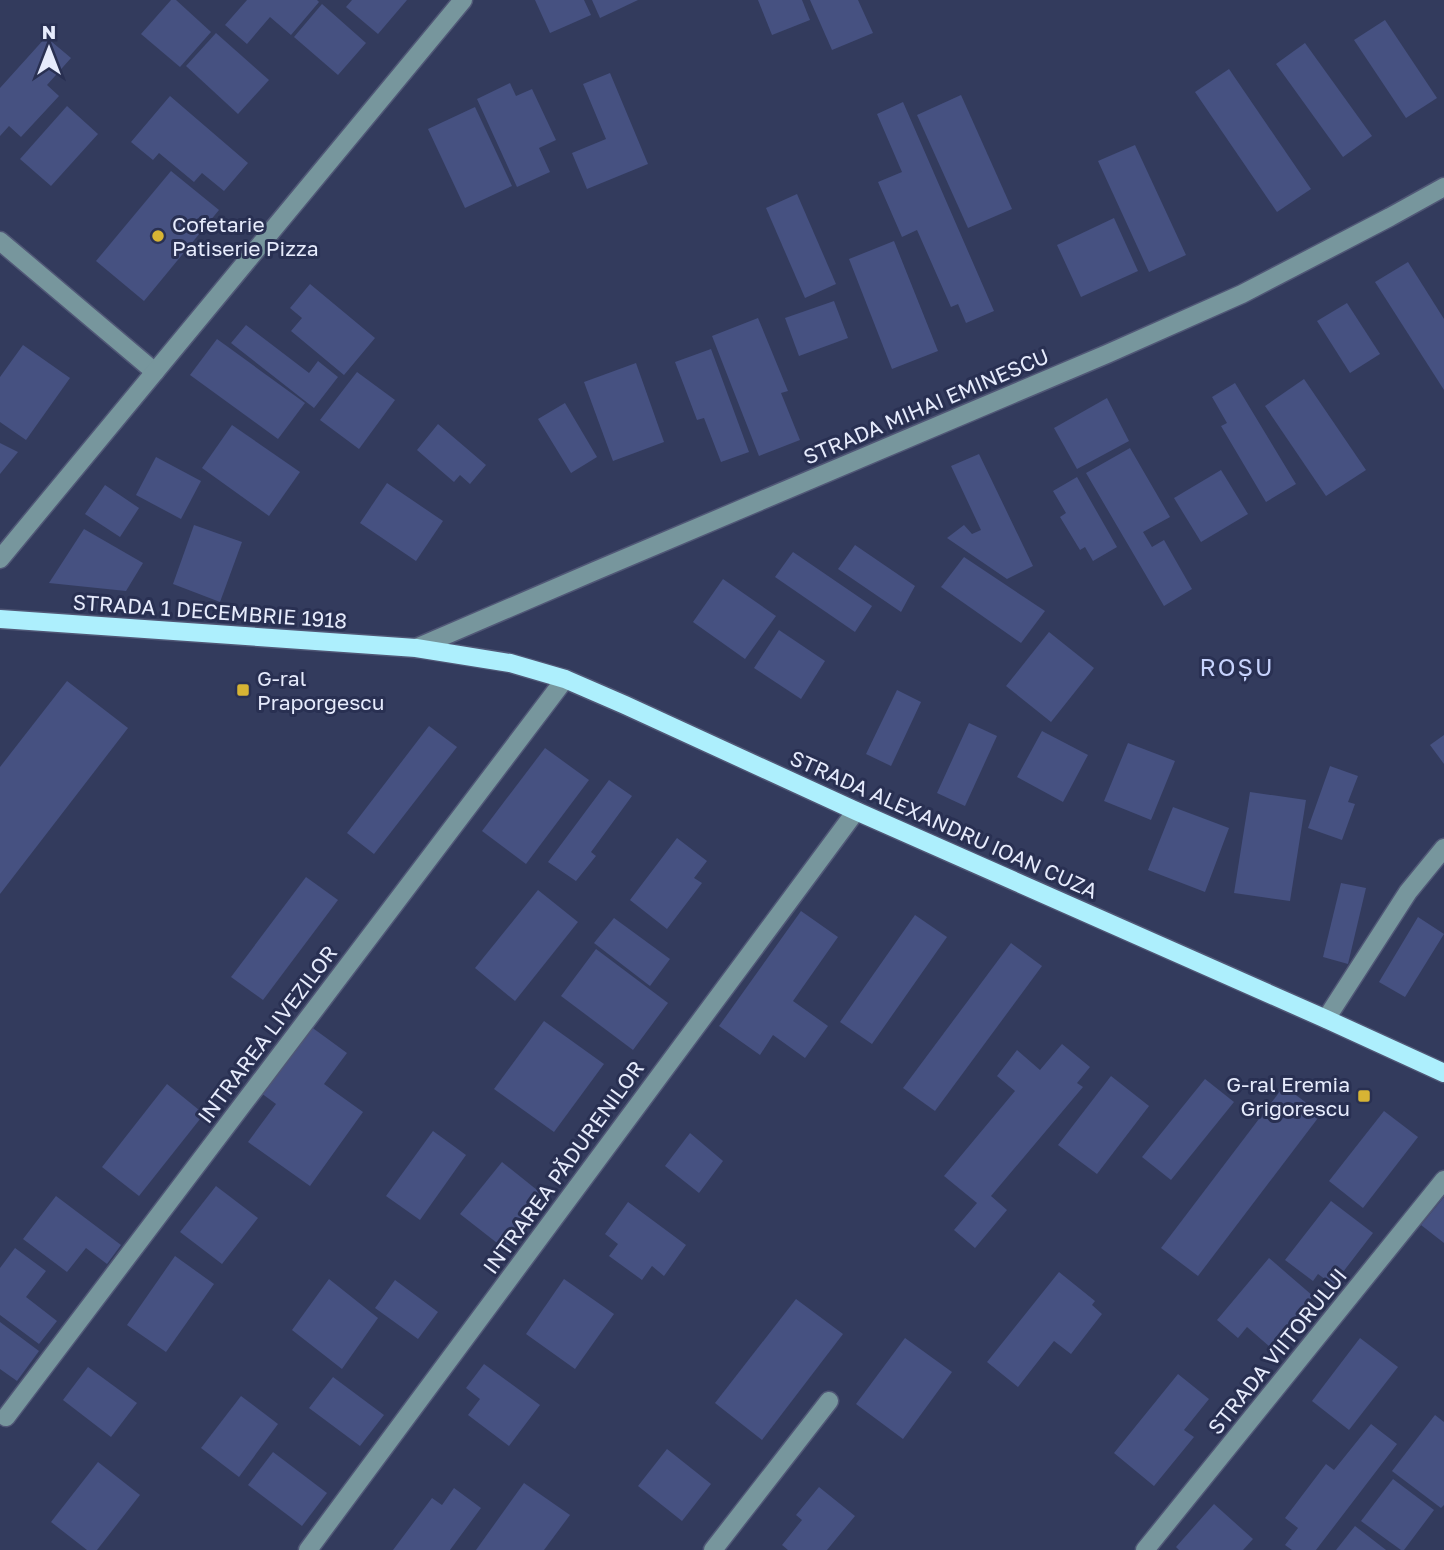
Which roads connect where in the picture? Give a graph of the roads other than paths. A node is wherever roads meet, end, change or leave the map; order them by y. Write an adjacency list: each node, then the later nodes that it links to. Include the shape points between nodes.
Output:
1 (463, 0): 4 (street)
2 (1444, 187): 7 (street, STRADA MIHAI EMINESCU, via 1242,293 1131,343)
3 (0, 241): 4 (street)
4 (155, 372): 5 (street)
5 (0, 559)
6 (0, 619): 7 (main road, STRADA 1 DECEMBRIE 1918)
7 (416, 648): 8 (main road, STRADA ALEXANDRU IOAN CUZA, via 510,663)
8 (565, 679): 9 (main road, STRADA ALEXANDRU IOAN CUZA); 15 (street, INTRAREA LIVEZILOR)
9 (856, 811): 11 (main road, STRADA ALEXANDRU IOAN CUZA); 16 (street, INTRAREA PĂDURENILOR)
10 (1444, 848): 11 (street, via 1409,892)
11 (1326, 1019): 12 (main road, STRADA ALEXANDRU IOAN CUZA)
12 (1444, 1073)
13 (1444, 1180): 18 (street, STRADA VIITORULUI)
14 (829, 1402): 17 (street)
15 (6, 1417)
16 (308, 1550)
17 (713, 1550)
18 (1145, 1550)

